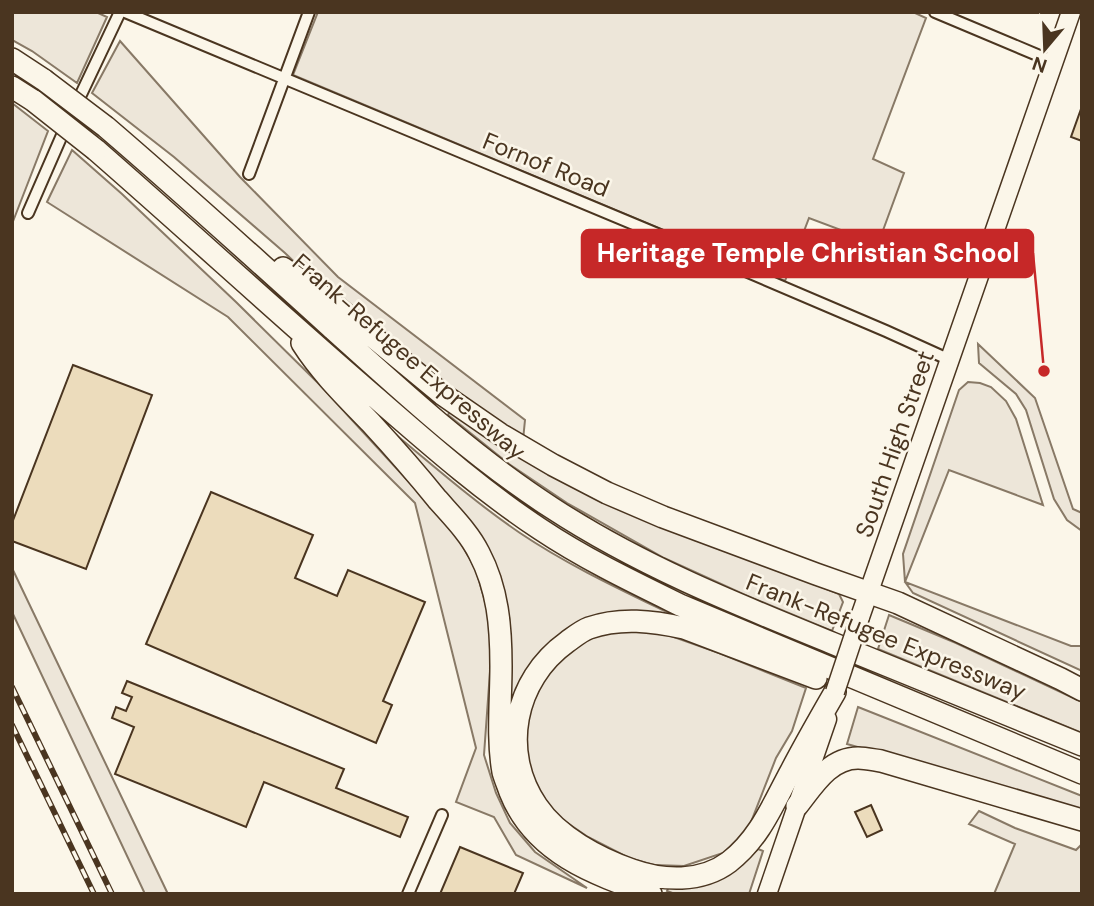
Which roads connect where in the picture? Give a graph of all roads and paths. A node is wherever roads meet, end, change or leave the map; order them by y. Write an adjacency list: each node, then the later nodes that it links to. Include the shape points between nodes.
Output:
1 (123, 12): 7 (street, Fornof Road); 11 (street)
2 (309, 12): 7 (street)
3 (935, 12): 6 (street)
4 (1071, 12): 6 (main road, South High Street)
5 (12, 59): 10 (highway, Frank-Refugee Expressway, bridge, via 106,127)
6 (1054, 61): 13 (main road, South High Street)
7 (283, 79): 9 (street); 13 (street, Fornof Road)
8 (12, 87): 12 (highway, Frank-Refugee Expressway, bridge, via 96,150)
9 (249, 173)
10 (202, 210): 14 (highway, via 327,299 442,394 526,450 663,517); 18 (highway, Frank-Refugee Expressway, via 426,412 556,511 690,583)
11 (28, 213)
12 (288, 321): 19 (highway, Frank-Refugee Expressway, via 474,482 624,579); 25 (highway, via 316,365 397,451 479,553 497,602 501,634 503,774 525,821 563,857)
13 (950, 360): 14 (main road, South High Street)
14 (868, 593): 15 (highway); 16 (main road, South High Street, bridge)
15 (1082, 690)
16 (835, 692): 17 (highway)
17 (816, 734): 19 (highway, via 743,850 707,873 666,878 599,856 548,820 520,770 516,728 530,683 558,648 588,629 644,621 684,628 962,733); 21 (main road)
18 (1082, 745)
19 (1030, 751): 20 (highway, Frank-Refugee Expressway)
20 (1082, 773)
21 (797, 806): 23 (highway, via 822,774 856,758 881,761); 26 (main road)
22 (442, 815): 24 (street)
23 (1082, 820)
24 (408, 894)
25 (651, 894)
26 (767, 894)

